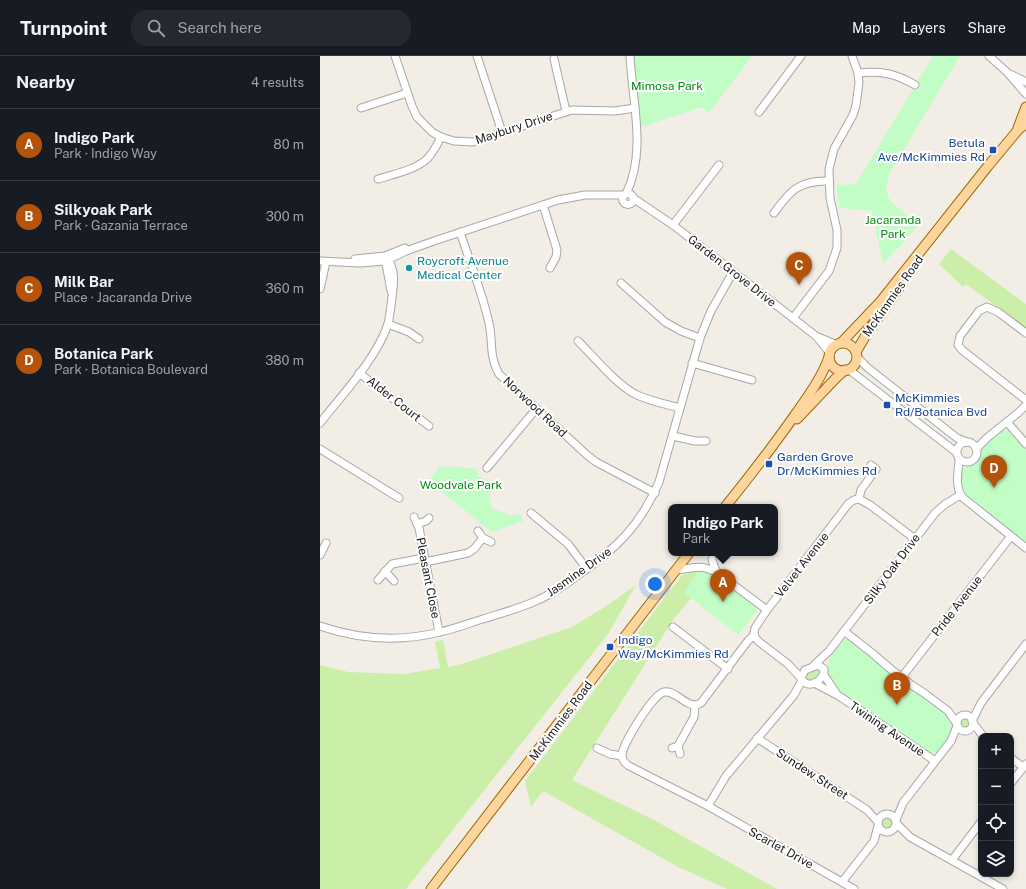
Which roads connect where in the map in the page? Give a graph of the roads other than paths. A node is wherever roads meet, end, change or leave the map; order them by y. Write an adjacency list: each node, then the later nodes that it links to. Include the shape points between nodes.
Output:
1 (395, 56): 12 (street, Maybury Drive)
2 (476, 56): 21 (street)
3 (630, 56): 16 (street)
4 (801, 56): 18 (street)
5 (852, 56): 8 (street)
6 (989, 56): 9 (street)
7 (554, 59): 17 (street)
8 (858, 73): 11 (street, via 886,72); 25 (street, via 859,93 856,105 834,149)
9 (1008, 73): 10 (street); 13 (street)
10 (1026, 82)
11 (915, 85)
12 (407, 93): 15 (street); 22 (street, Maybury Drive, via 417,117 426,128)
13 (1026, 94)
14 (1026, 106): 20 (main road, McKimmies Road)
15 (361, 108)
16 (635, 108): 17 (street, Maybury Drive, via 614,111); 26 (street, via 637,146)
17 (566, 111): 21 (street, Maybury Drive)
18 (759, 112)
19 (1026, 123): 20 (main road, McKimmies Road)
20 (1018, 130): 31 (main road, McKimmies Road)
21 (502, 132): 22 (street, Maybury Drive, via 473,142 454,142)
22 (441, 137): 24 (street, via 432,154 422,162)
23 (719, 165): 29 (street)
24 (378, 179)
25 (829, 181): 28 (street, via 802,184 788,194); 38 (street, via 830,203 838,239 835,257 829,271)
26 (628, 198): 27 (street, via 584,195); 29 (street, Garden Grove Drive)
27 (543, 204): 30 (street); 34 (street, via 557,250)
28 (774, 213)
29 (672, 225): 35 (street, Garden Grove Drive)
30 (460, 232): 32 (street); 55 (street, Norwood Road, via 488,318 491,355 496,368 505,380)
31 (930, 240): 45 (main road, McKimmies Road, via 881,301); 46 (main road, McKimmies Road, via 927,249 869,330)
32 (386, 259): 33 (street, via 360,263); 39 (street, via 392,297)
33 (323, 262): 37 (street)
34 (550, 268)
35 (735, 274): 38 (street, Garden Grove Drive); 42 (street, Jasmine Drive, via 711,311)
36 (622, 283): 42 (street, via 665,322)
37 (320, 289)
38 (793, 318): 41 (street, Garden Grove Drive)
39 (388, 324): 43 (street); 50 (street)
40 (1026, 333): 52 (street, via 987,307 979,311 960,336 958,345)
41 (816, 336): 45 (street, Garden Grove Drive); 47 (street, Garden Grove Drive)
42 (700, 338): 48 (street, Jasmine Drive)
43 (419, 339)
44 (578, 341): 56 (street, via 627,389 645,398)
45 (839, 344): 46 (main road, via 850,345); 47 (main road, via 831,350)
46 (856, 354): 49 (main road, via 854,366); 53 (street, via 868,368)
47 (830, 355): 49 (main road, via 836,369); 62 (main road, via 824,372)
48 (692, 363): 51 (street); 56 (street, Jasmine Drive)
49 (847, 370): 57 (street); 62 (main road, via 836,378)
50 (360, 373): 59 (street); 60 (street, Alder Court)
51 (752, 380)
52 (1026, 400)
53 (911, 402): 57 (street); 65 (street, via 957,438)
54 (1026, 404): 58 (street)
55 (536, 408): 71 (street); 73 (street, Norwood Road, via 586,455)
56 (680, 408): 61 (street, Jasmine Drive)
57 (904, 411): 67 (street)
58 (1007, 422): 64 (street); 65 (street, via 988,437)
59 (320, 423)
60 (428, 426)
61 (673, 436): 63 (street); 73 (street, Jasmine Drive)
62 (780, 436): 77 (main road)
63 (706, 441)
64 (1026, 444)
65 (972, 445): 67 (street, via 964,442 958,446); 69 (street, via 977,455 973,461)
66 (320, 449): 75 (street)
67 (956, 452): 68 (street)
68 (959, 460): 69 (street); 72 (street)
69 (967, 463): 72 (street)
70 (871, 464): 76 (street, Velvet Avenue, via 876,469 861,490)
71 (488, 468)
72 (958, 475): 74 (street, via 957,486)
73 (655, 493): 91 (street, Jasmine Drive, via 624,538)
74 (960, 495): 81 (street); 83 (street, Silky Oak Drive, via 939,509)
75 (399, 498)
76 (859, 499): 83 (street); 97 (street, Velvet Avenue, via 849,504)
77 (727, 504)
78 (531, 513): 91 (street, via 568,544)
79 (429, 518): 90 (street, Pleasant Close, via 426,521 416,520)
80 (478, 531): 82 (street)
81 (1011, 536): 86 (street); 109 (street, Pride Avenue)
82 (483, 538): 84 (street); 90 (street, via 468,553)
83 (915, 539): 100 (street, Silky Oak Drive)
84 (491, 542)
85 (326, 543): 87 (street)
86 (1026, 548)
87 (320, 555)
88 (687, 556): 92 (main road, McKimmies Road)
89 (712, 559): 94 (street)
90 (425, 560): 93 (street, via 392,564); 101 (street, Pleasant Close)
91 (587, 569): 101 (street, Jasmine Drive, via 552,593 530,604)
92 (676, 570): 94 (street, via 702,566); 144 (main road, McKimmies Road)
93 (385, 571): 95 (street); 96 (street)
94 (719, 574): 97 (street)
95 (378, 580)
96 (394, 581)
97 (767, 610): 102 (street, Velvet Avenue, via 755,628)
98 (320, 626): 101 (street, Jasmine Drive, via 347,635 370,638)
99 (673, 627): 107 (street)
100 (844, 631): 104 (street, Silky Oak Drive); 109 (street)
101 (439, 632)
102 (754, 635): 105 (street); 107 (street, Velvet Avenue)
103 (1026, 644): 114 (street)
104 (829, 650): 106 (street, Silky Oak Drive); 108 (street, Silky Oak Drive)
105 (788, 664): 106 (street); 110 (street)
106 (811, 667): 108 (street, via 821,666); 110 (street, via 803,673)
107 (728, 669): 115 (street, Velvet Avenue, via 701,704)
108 (824, 672): 111 (street, via 820,680); 113 (street, Twining Avenue)
109 (902, 676): 116 (street)
110 (801, 679): 111 (street, via 806,684); 112 (street)
111 (812, 684): 112 (street); 113 (street, Twining Avenue)
112 (794, 695): 123 (street)
113 (839, 696): 129 (street, Twining Avenue)
114 (981, 703): 117 (street); 118 (street)
115 (695, 706): 126 (street, via 694,717 675,747); 127 (street, via 670,693 660,694 638,722)
116 (948, 711): 117 (street); 119 (street)
117 (964, 716): 118 (street, via 969,717); 119 (street, via 958,719)
118 (972, 722): 120 (street, via 971,728); 121 (street)
119 (957, 725): 120 (street, via 960,730); 124 (street)
120 (966, 731): 122 (street); 124 (street)
121 (980, 733)
122 (978, 735)
123 (758, 738): 133 (street, via 726,776); 134 (street, Sundew Street)
124 (951, 741): 129 (street)
125 (597, 748): 127 (street)
126 (680, 754)
127 (622, 756): 133 (street, Scarlet Drive, via 629,766)
128 (1014, 760): 130 (street)
129 (935, 761): 132 (street)
130 (1025, 766): 131 (street)
131 (1014, 779)
132 (904, 803): 135 (street); 136 (street)
133 (708, 806): 143 (street, Scarlet Drive)
134 (867, 810): 135 (street, Sundew Street); 137 (street, Sundew Street)
135 (887, 814): 136 (street, via 895,817); 137 (street, via 880,817)
136 (897, 822): 139 (street); 140 (street)
137 (878, 824): 139 (street, via 882,831); 141 (street)
138 (978, 826): 142 (street)
139 (890, 832): 140 (street); 141 (street)
140 (910, 837): 142 (street)
141 (874, 841): 143 (street)
142 (952, 860): 146 (street)
143 (842, 882): 145 (street, Scarlet Drive)
144 (432, 889)
145 (854, 889)
146 (1003, 889)

